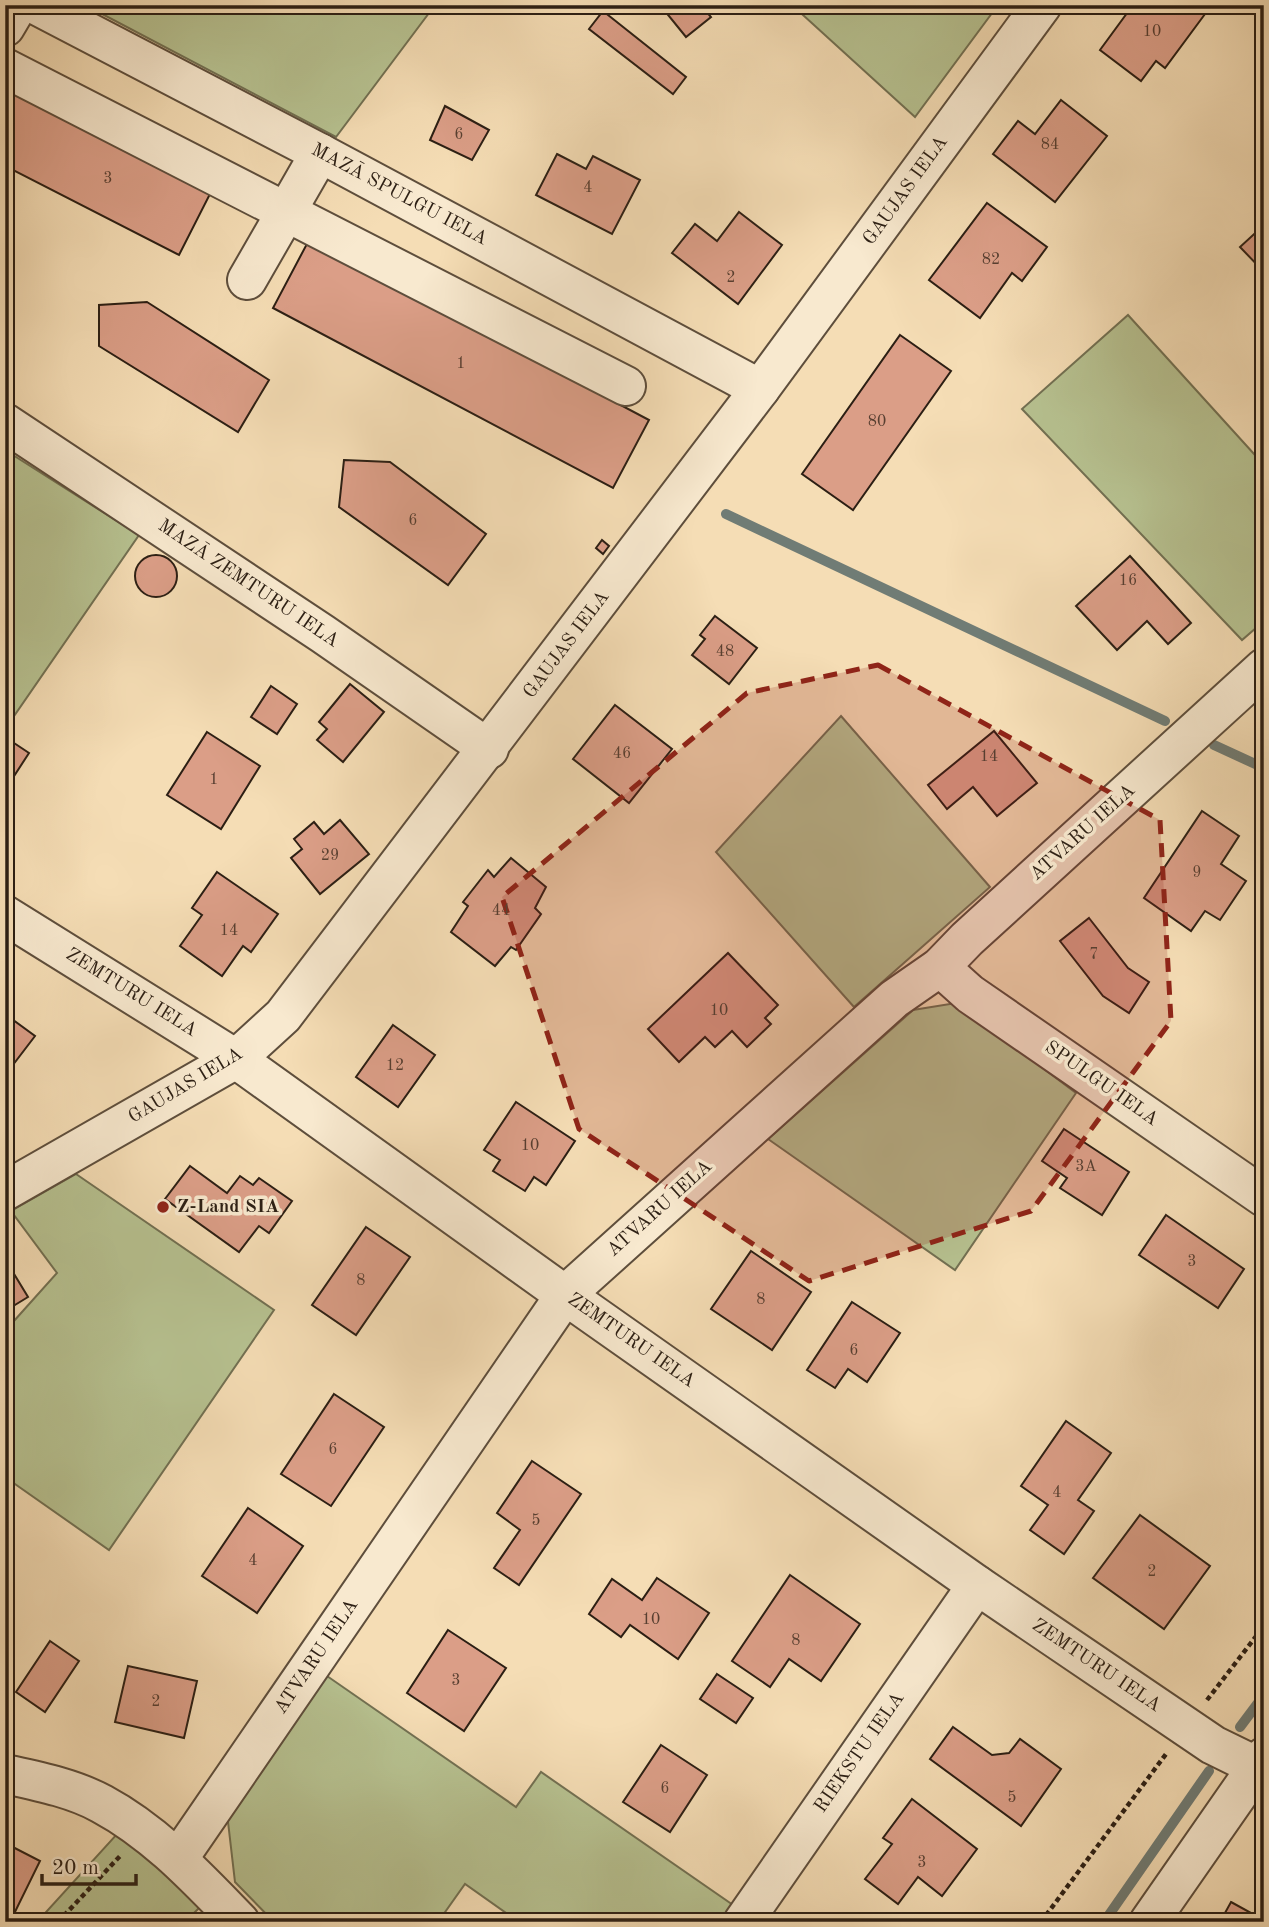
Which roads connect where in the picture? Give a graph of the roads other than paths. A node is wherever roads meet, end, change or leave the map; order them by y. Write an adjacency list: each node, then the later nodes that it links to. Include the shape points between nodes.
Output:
1 (18, 5): 4 (street)
2 (36, 5): 6 (street, MAZĀ SPULGU IELA)
3 (1042, 5): 10 (street, GAUJAS IELA)
4 (5, 27)
5 (5, 68): 7 (street)
6 (320, 153): 7 (street); 10 (street, MAZĀ SPULGU IELA)
7 (286, 212): 8 (street); 9 (street)
8 (247, 280)
9 (626, 386)
10 (760, 389): 13 (street, GAUJAS IELA)
11 (5, 423): 13 (street, MAZĀ ZEMTURU IELA)
12 (1264, 668): 15 (street, ATVARU IELA)
13 (489, 749): 16 (street, GAUJAS IELA, via 283,1016)
14 (5, 915): 16 (street, ZEMTURU IELA)
15 (940, 967): 18 (street, SPULGU IELA, via 970,994); 19 (street, ATVARU IELA, via 894,999)
16 (236, 1059): 17 (street, GAUJAS IELA); 19 (street, ZEMTURU IELA)
17 (5, 1191)
18 (1264, 1197)
19 (565, 1295): 20 (street, ZEMTURU IELA); 23 (street, ATVARU IELA)
20 (977, 1585): 21 (street, ZEMTURU IELA, via 1213,1745); 25 (street, RIEKSTU IELA)
21 (1261, 1765): 26 (street)
22 (5, 1774): 23 (street, via 101,1803)
23 (178, 1859): 24 (street)
24 (240, 1922)
25 (743, 1922)
26 (1149, 1922)

